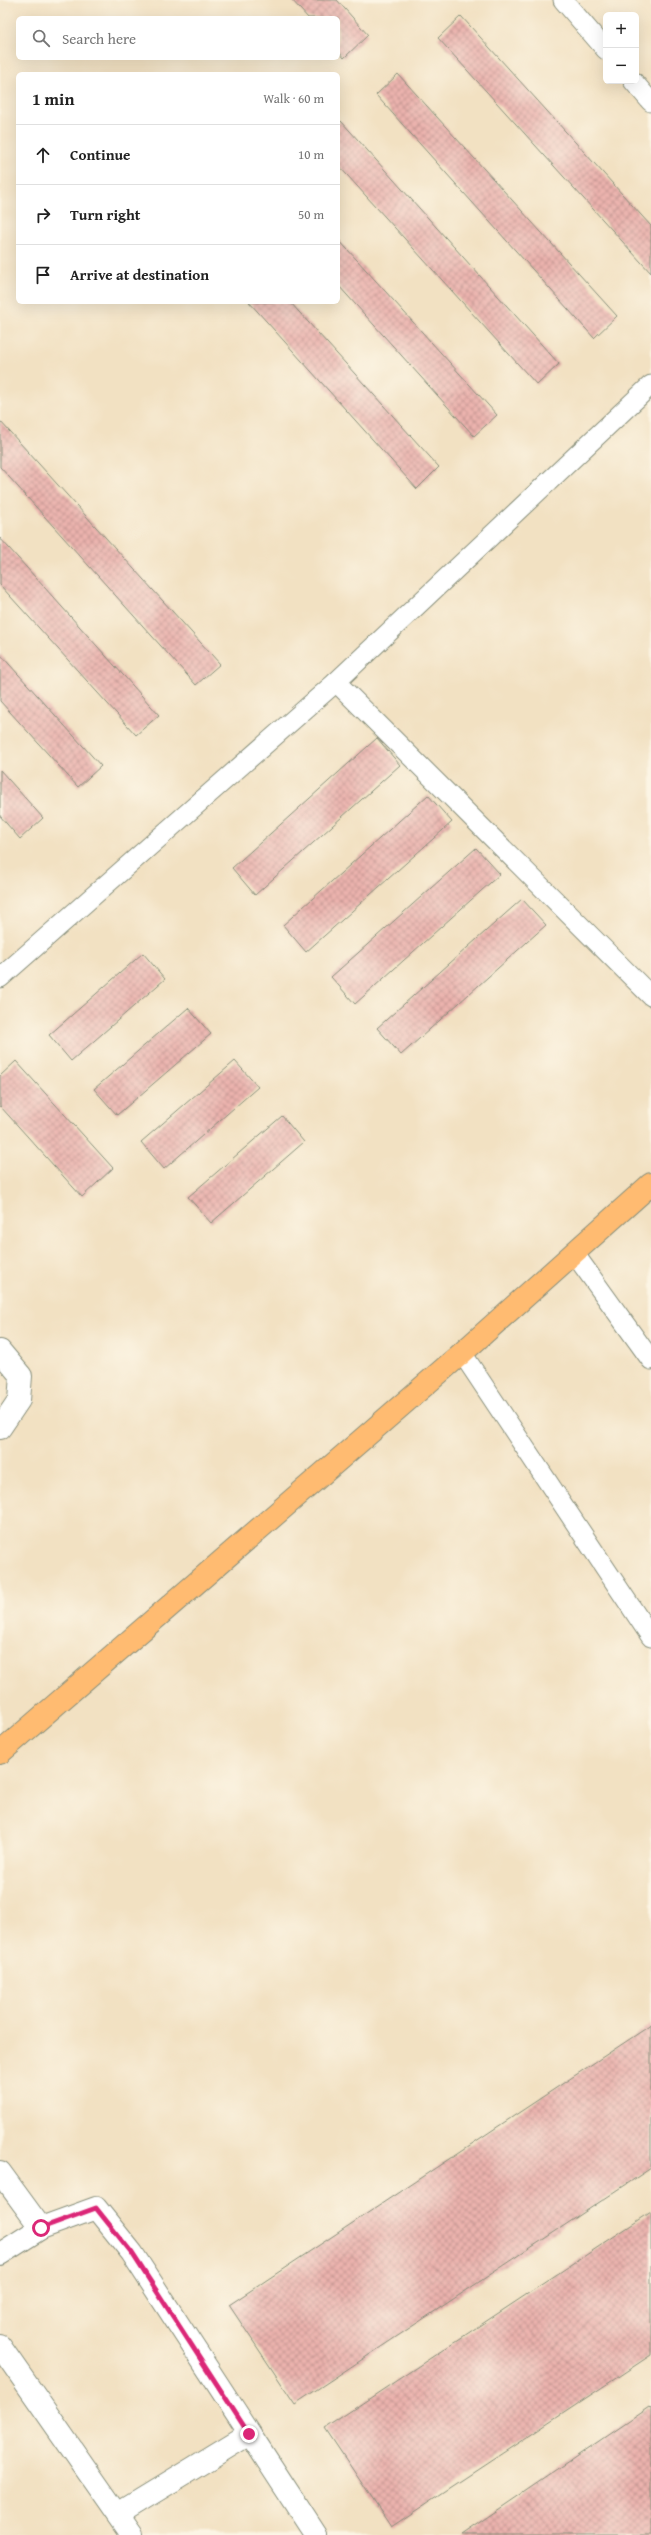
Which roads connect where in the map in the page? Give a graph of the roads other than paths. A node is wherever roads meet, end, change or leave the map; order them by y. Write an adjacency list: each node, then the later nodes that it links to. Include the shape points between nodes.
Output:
1 (563, 0): 2 (lane)
2 (604, 48)
3 (636, 84): 4 (lane)
4 (651, 102)
5 (651, 385): 6 (lane)
6 (336, 682): 7 (lane); 8 (lane)
7 (0, 978)
8 (651, 996)
9 (651, 1184): 10 (main road)
10 (574, 1253): 12 (main road); 13 (lane)
11 (0, 1351): 14 (street, via 20,1376 19,1400)
12 (462, 1353): 15 (lane); 16 (main road)
13 (651, 1360)
14 (0, 1428)
15 (651, 1637)
16 (0, 1753)
17 (0, 2172): 18 (street)
18 (41, 2228): 19 (street); 21 (street, via 96,2208 132,2253)
19 (0, 2254)
20 (0, 2346): 22 (street)
21 (249, 2434): 22 (street); 24 (street)
22 (118, 2514): 23 (street)
23 (132, 2535)
24 (316, 2535)

